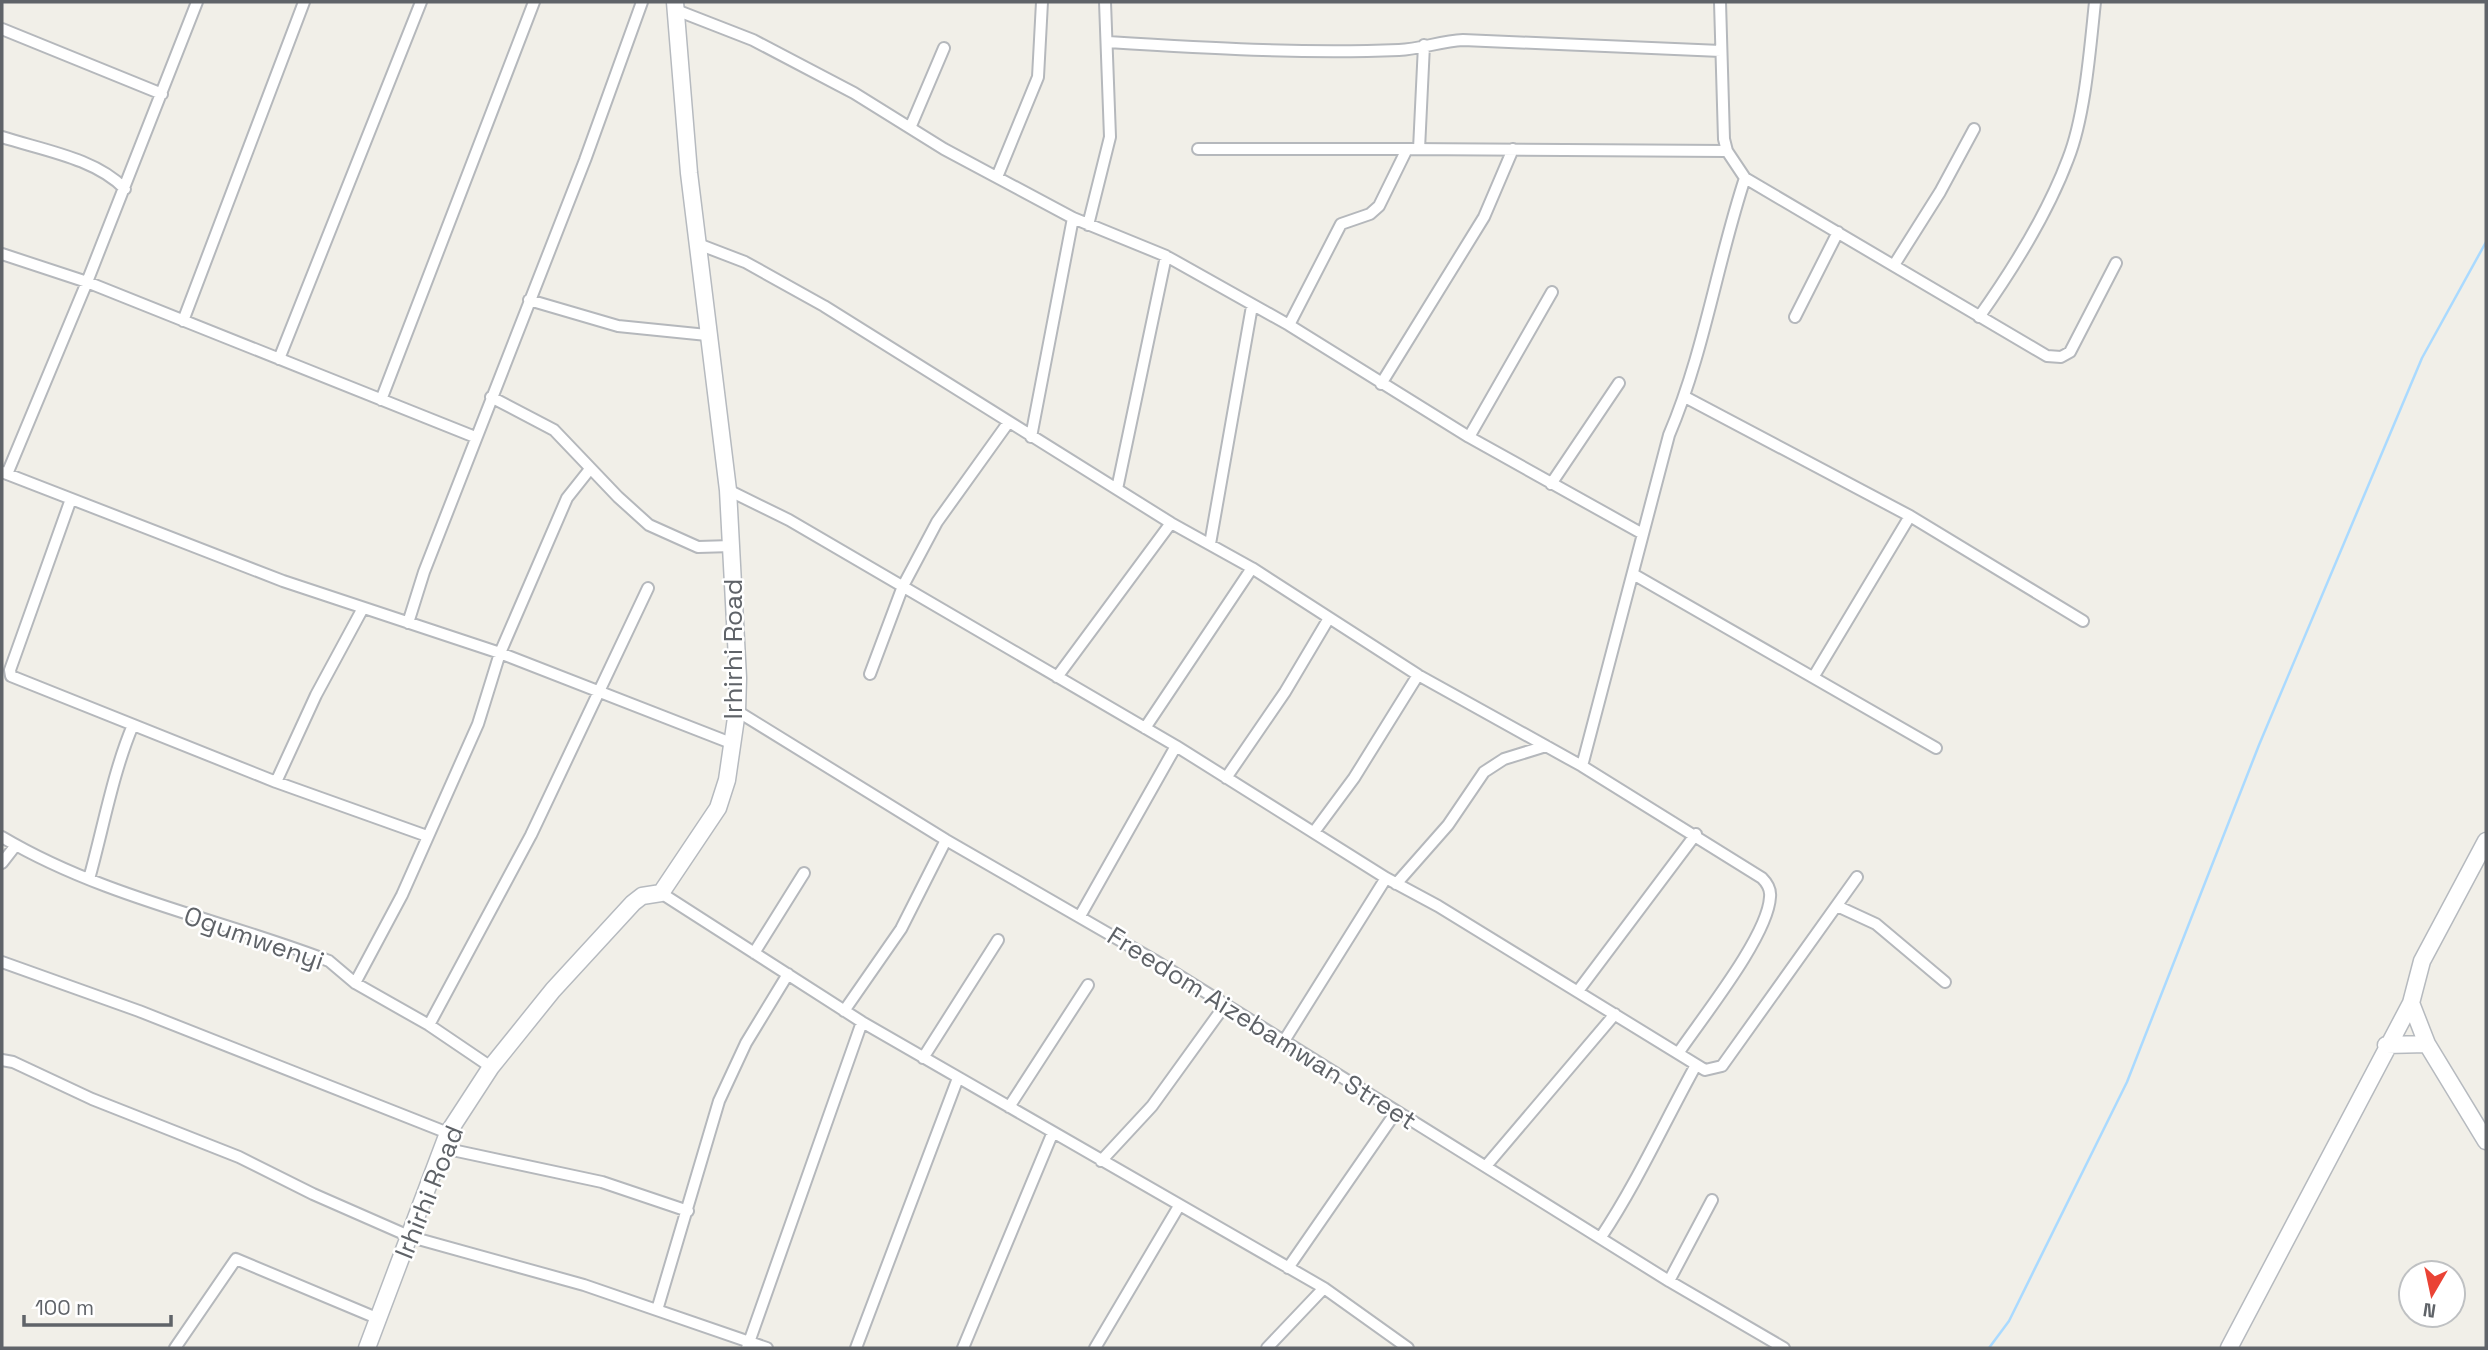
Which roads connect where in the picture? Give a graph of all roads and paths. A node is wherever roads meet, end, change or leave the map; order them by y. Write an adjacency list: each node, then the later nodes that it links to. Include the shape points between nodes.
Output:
1 (197, 2): 16 (street)
2 (304, 2): 42 (street)
3 (421, 2): 45 (street)
4 (534, 2): 50 (street)
5 (642, 2): 38 (street)
6 (1042, 2): 25 (street, via 1038,76)
7 (1105, 2): 12 (street)
8 (1720, 2): 15 (street)
9 (2095, 2): 41 (street, via 2088,70 2069,158 2015,267)
10 (676, 6): 17 (street, via 753,40); 31 (street, Irhirhi Road)
11 (2, 29): 16 (street)
12 (1108, 42): 13 (street, via 1242,50 1403,50); 29 (street, via 1110,137)
13 (1424, 46): 15 (street, via 1463,40); 22 (street)
14 (944, 48): 17 (street)
15 (1721, 51): 24 (street)
16 (162, 94): 27 (street)
17 (910, 128): 25 (street)
18 (1974, 129): 35 (street)
19 (2, 137): 27 (street, via 82,162 112,176)
20 (1198, 149): 21 (street)
21 (1407, 149): 22 (street); 43 (street, via 1379,206 1341,224)
22 (1419, 149): 23 (street)
23 (1513, 149): 24 (street); 47 (street, via 1484,217)
24 (1727, 151): 26 (street)
25 (997, 177): 28 (street)
26 (1745, 178): 30 (street); 49 (street)
27 (125, 188): 36 (street)
28 (1073, 218): 29 (street); 53 (street)
29 (1088, 225): 33 (street)
30 (1838, 232): 35 (street); 40 (street)
31 (698, 244): 44 (street, Irhirhi Road); 51 (street, via 745,262 824,306)
32 (2, 254): 36 (street)
33 (1166, 256): 39 (street); 58 (street)
34 (2116, 263): 41 (street, via 2070,352 2061,357 2047,356)
35 (1894, 265): 41 (street)
36 (87, 282): 42 (street); 56 (street)
37 (1552, 292): 54 (street)
38 (529, 300): 44 (street, via 618,326); 48 (street)
39 (1252, 306): 43 (street); 64 (street)
40 (1796, 317)
41 (1979, 317)
42 (183, 321): 45 (street)
43 (1289, 325): 47 (street)
44 (707, 335): 59 (street, Irhirhi Road)
45 (279, 359): 50 (street)
46 (1619, 383): 57 (street)
47 (1381, 384): 54 (street)
48 (491, 397): 52 (street); 55 (street, via 554,430)
49 (1685, 397): 61 (street); 63 (street, via 1669,435)
50 (381, 400): 52 (street)
51 (1008, 423): 53 (street); 68 (street, via 937,522)
52 (475, 437): 73 (street)
53 (1031, 437): 58 (street)
54 (1469, 437): 57 (street)
55 (590, 469): 65 (street, via 649,525 698,547); 74 (street, via 567,498)
56 (5, 473): 60 (street)
57 (1551, 484): 63 (street)
58 (1117, 489): 62 (street)
59 (728, 490): 65 (street, Irhirhi Road); 68 (street)
60 (71, 499): 70 (street); 81 (street, via 11,676)
61 (1910, 516): 72 (street); 77 (street)
62 (1171, 523): 64 (street); 78 (street)
63 (1642, 533): 67 (street)
64 (1210, 544): 66 (street)
65 (732, 546): 80 (street, Irhirhi Road)
66 (1252, 568): 71 (street); 82 (street)
67 (1633, 574): 77 (street); 87 (street)
68 (903, 586): 75 (street); 78 (street)
69 (648, 588): 79 (street)
70 (363, 608): 73 (street); 89 (street)
71 (1329, 618): 76 (street); 88 (street)
72 (2082, 621)
73 (408, 623): 74 (street)
74 (500, 653): 79 (street); 92 (street, via 478,724)
75 (870, 674)
76 (1418, 675): 85 (street); 90 (street, via 1354,778)
77 (1814, 676): 86 (street)
78 (1057, 677): 82 (street)
79 (598, 691): 83 (street); 118 (street, via 531,835)
80 (737, 711): 83 (street, Irhirhi Road); 94 (street, Freedom Aizebamwan Street)
81 (132, 726): 89 (street); 100 (street, via 118,760 116,785)
82 (1145, 728): 84 (street)
83 (731, 743): 102 (street, Irhirhi Road, via 718,808)
84 (1175, 746): 88 (street); 104 (street)
85 (1546, 746): 87 (street); 101 (street, via 1504,759 1485,772 1448,825)
86 (1936, 748)
87 (1582, 766): 91 (street)
88 (1226, 778): 90 (street)
89 (276, 782): 92 (street)
90 (1314, 832): 101 (street)
91 (1696, 835): 112 (street); 122 (street, via 1762,878 1770,897 1758,931)
92 (428, 836): 109 (street)
93 (2, 837): 96 (street, Ogumwenyi)
94 (946, 840): 104 (street, Freedom Aizebamwan Street); 115 (street, via 901,929)
95 (2486, 841): 113 (street, via 2422,961)
96 (16, 845): 97 (street); 100 (street, Ogumwenyi)
97 (2, 863)
98 (804, 873): 106 (street)
99 (1857, 877): 103 (street)
100 (89, 879): 109 (street, Ogumwenyi, via 329,961)
101 (1391, 881): 112 (street); 119 (street)
102 (661, 893): 106 (street); 126 (street, Irhirhi Road, via 642,896 633,903 553,990)
103 (1837, 906): 110 (street, via 1876,924); 125 (street, via 1722,1066 1711,1071)
104 (1080, 916): 114 (street, Freedom Aizebamwan Street)
105 (998, 940): 123 (street)
106 (754, 953): 108 (street)
107 (2, 962): 131 (street, via 127,1007)
108 (788, 974): 115 (street); 137 (street, via 746,1043 719,1101)
109 (355, 982): 118 (street, Ogumwenyi)
110 (1945, 982)
111 (1088, 985): 128 (street)
112 (1578, 991): 116 (street)
113 (2411, 1003): 120 (street); 121 (street)
114 (1224, 1005): 119 (street, Freedom Aizebamwan Street); 133 (street, via 1152,1106)
115 (844, 1010): 117 (street)
116 (1615, 1014): 122 (street); 134 (street)
117 (862, 1022): 123 (street); 145 (street)
118 (429, 1025): 126 (street, Ogumwenyi)
119 (1284, 1041): 129 (street, Freedom Aizebamwan Street)
120 (2427, 1044): 121 (street); 132 (street)
121 (2386, 1045): 155 (street)
122 (1679, 1052): 125 (street)
123 (923, 1058): 127 (street)
124 (2, 1060): 138 (street, via 239,1157)
125 (1696, 1065): 139 (street, via 1629,1195)
126 (491, 1067): 131 (street, Irhirhi Road)
127 (958, 1078): 128 (street); 149 (street)
128 (1009, 1107): 130 (street)
129 (1396, 1112): 134 (street, Freedom Aizebamwan Street); 140 (street)
130 (1053, 1132): 133 (street); 150 (street)
131 (446, 1140): 137 (street, via 602,1182); 138 (street, Irhirhi Road)
132 (2486, 1140)
133 (1101, 1161): 136 (street)
134 (1486, 1166): 139 (street, Freedom Aizebamwan Street)
135 (1712, 1200): 141 (street)
136 (1180, 1206): 140 (street); 151 (street)
137 (688, 1211): 143 (street)
138 (411, 1237): 143 (street); 144 (street, Irhirhi Road)
139 (1601, 1237): 141 (street, Freedom Aizebamwan Street)
140 (1288, 1268): 142 (street)
141 (1669, 1281): 154 (street, Freedom Aizebamwan Street)
142 (1324, 1288): 152 (street); 153 (street)
143 (657, 1310): 145 (street)
144 (379, 1319): 146 (street, via 236,1259); 147 (street, Irhirhi Road)
145 (748, 1345): 148 (street)
146 (176, 1348)
147 (368, 1348)
148 (767, 1348)
149 (856, 1348)
150 (963, 1348)
151 (1095, 1348)
152 (1267, 1348)
153 (1408, 1348)
154 (1784, 1348)
155 (2229, 1348)

